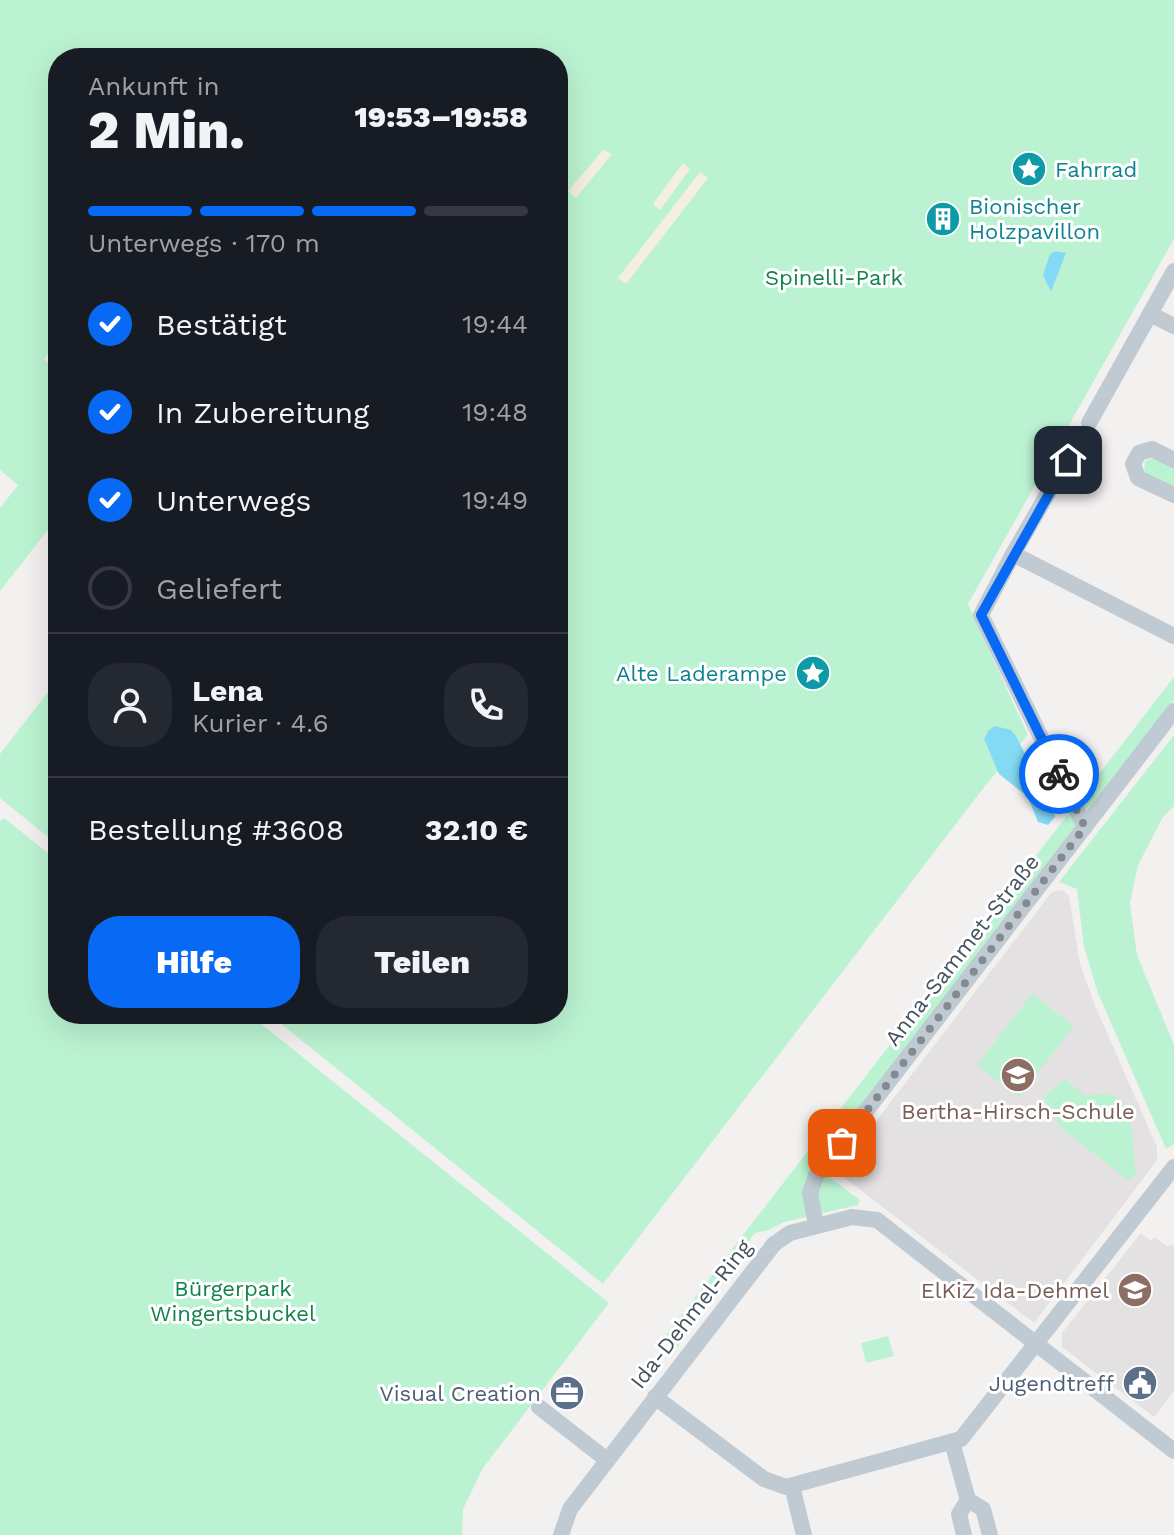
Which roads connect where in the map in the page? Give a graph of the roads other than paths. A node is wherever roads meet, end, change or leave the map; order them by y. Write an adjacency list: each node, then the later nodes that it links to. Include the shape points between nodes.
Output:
1 (1174, 271): 2 (street)
2 (1150, 314): 3 (street); 6 (street)
3 (1174, 326)
4 (1174, 460): 5 (street, via 1152,449 1139,453 1133,464 1138,478)
5 (1174, 495)
6 (1013, 554): 7 (street); 9 (street, via 981,615)
7 (1174, 636)
8 (1174, 711): 9 (street, Anna-Sammet-Straße)
9 (1082, 820): 11 (street, Anna-Sammet-Straße, via 816,1176 810,1193)
10 (1174, 1167): 12 (street)
11 (816, 1225): 12 (street, Ida-Dehmel-Ring, via 852,1217 877,1220); 13 (street, Ida-Dehmel-Ring, via 774,1244)
12 (1036, 1344): 15 (street, via 961,1439); 16 (street, Ida-Dehmel-Ring)
13 (655, 1397): 17 (street, Ida-Dehmel-Ring); 18 (street, via 764,1479)
14 (539, 1407): 17 (street)
15 (952, 1442): 18 (street); 19 (street)
16 (1174, 1451)
17 (607, 1460): 20 (street, Ida-Dehmel-Ring, via 570,1509)
18 (792, 1486): 21 (street)
19 (968, 1500): 22 (street, via 959,1514); 23 (street, via 983,1509)
20 (561, 1535)
21 (804, 1535)
22 (964, 1535)
23 (990, 1535)

